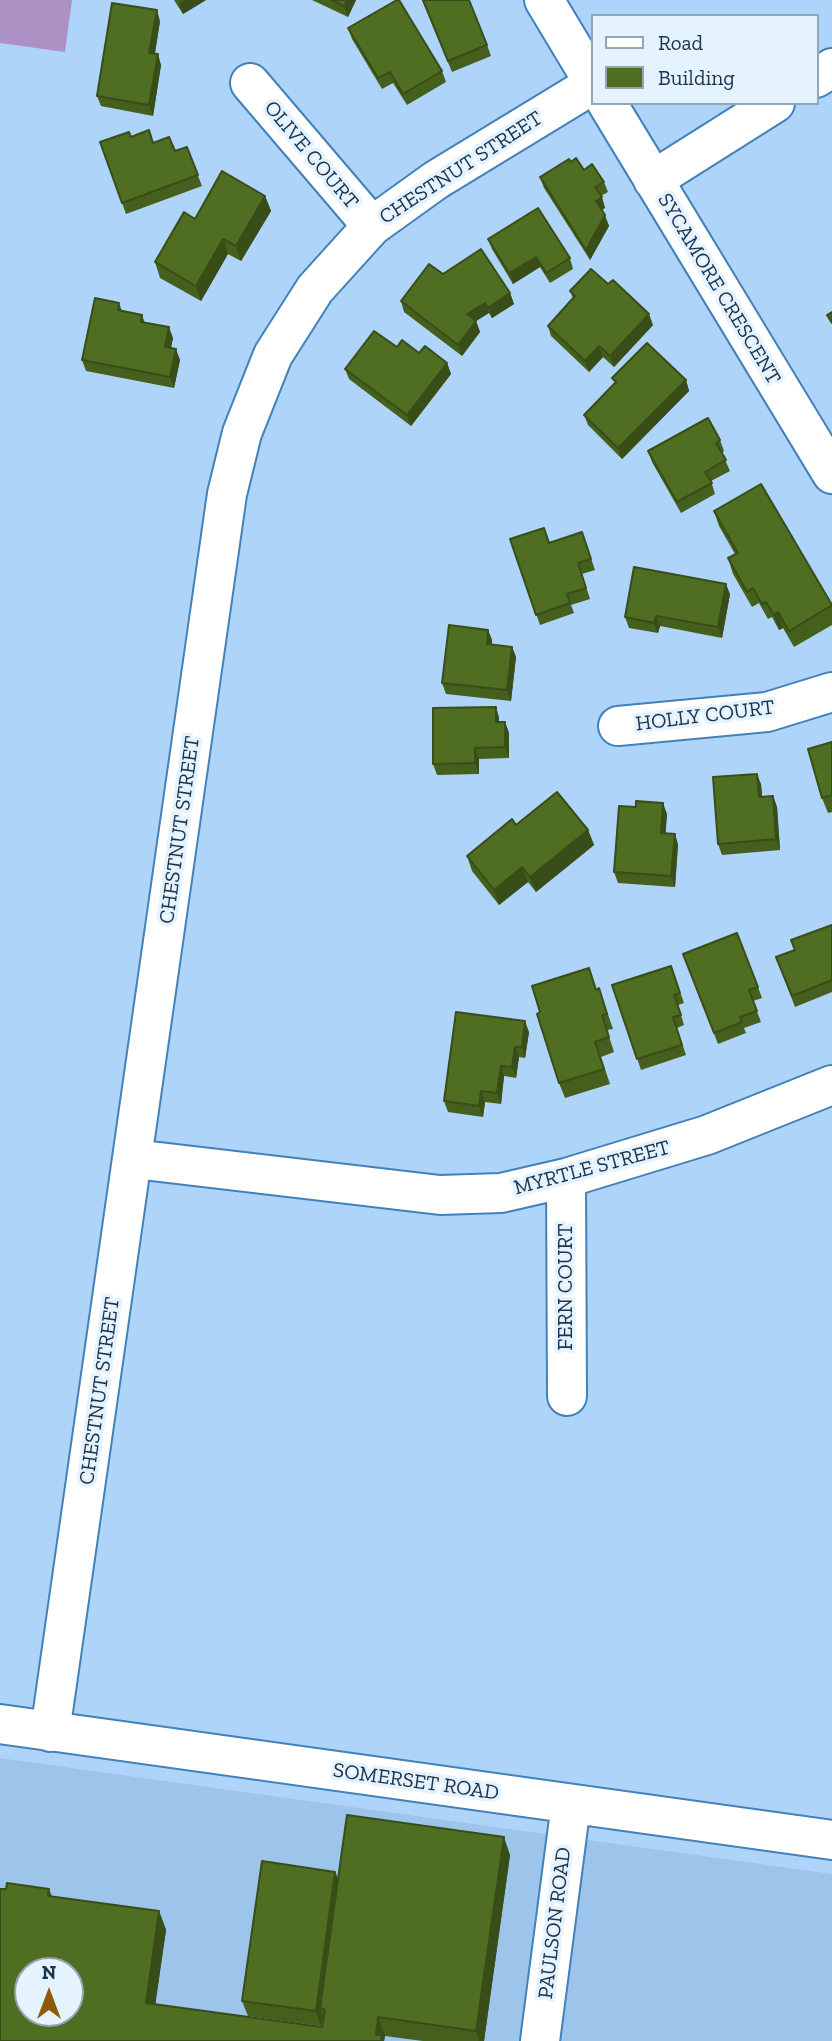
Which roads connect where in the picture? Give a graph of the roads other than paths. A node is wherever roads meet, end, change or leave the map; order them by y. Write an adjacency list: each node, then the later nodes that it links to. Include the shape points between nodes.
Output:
1 (544, 0): 2 (street)
2 (590, 76)
3 (250, 83): 8 (street, OLIVE COURT)
4 (590, 86): 8 (street, CHESTNUT STREET, via 436,180)
5 (608, 105): 7 (street, SYCAMORE CRESCENT)
6 (772, 105): 7 (street)
7 (653, 180): 9 (street, SYCAMORE CRESCENT)
8 (372, 226): 13 (street, CHESTNUT STREET, via 315,289 273,355 239,446 225,508)
9 (832, 474)
10 (832, 692): 11 (street, HOLLY COURT, via 767,712)
11 (618, 726)
12 (832, 1085): 14 (street, MYRTLE STREET, via 707,1135)
13 (134, 1159): 14 (street, MYRTLE STREET, via 440,1195 501,1192); 17 (street, CHESTNUT STREET)
14 (566, 1178): 15 (street, FERN COURT)
15 (567, 1396)
16 (0, 1724): 17 (street, SOMERSET ROAD)
17 (50, 1732): 18 (street, SOMERSET ROAD)
18 (571, 1804): 19 (street, SOMERSET ROAD); 20 (street, PAULSON ROAD)
19 (832, 1840)
20 (540, 2041)

